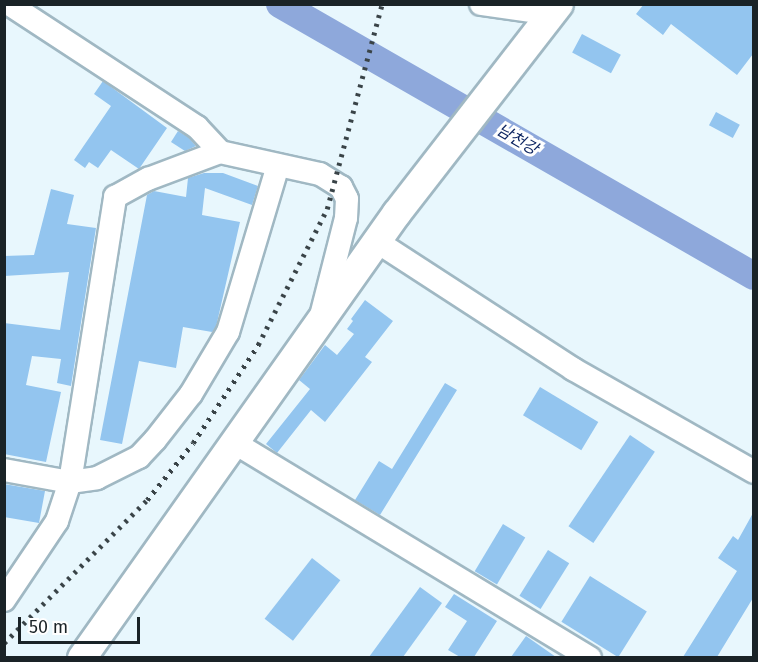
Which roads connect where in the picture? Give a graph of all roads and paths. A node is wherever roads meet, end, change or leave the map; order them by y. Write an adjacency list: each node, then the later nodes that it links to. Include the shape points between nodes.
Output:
1 (9, 4): 4 (street, via 196,127)
2 (481, 4): 3 (street)
3 (555, 9): 6 (main road)
4 (220, 152): 5 (street); 11 (street, via 148,179 116,197)
5 (278, 165): 7 (street, via 320,174 341,187 347,199 346,218); 11 (street, via 228,332 191,394 139,457 97,478)
6 (376, 241): 7 (main road); 10 (street, via 573,369)
7 (319, 320): 8 (main road)
8 (235, 443): 13 (main road); 14 (street)
9 (4, 470): 11 (street)
10 (753, 472)
11 (70, 483): 12 (street, via 57,521)
12 (4, 600)
13 (82, 657)
14 (590, 657)

